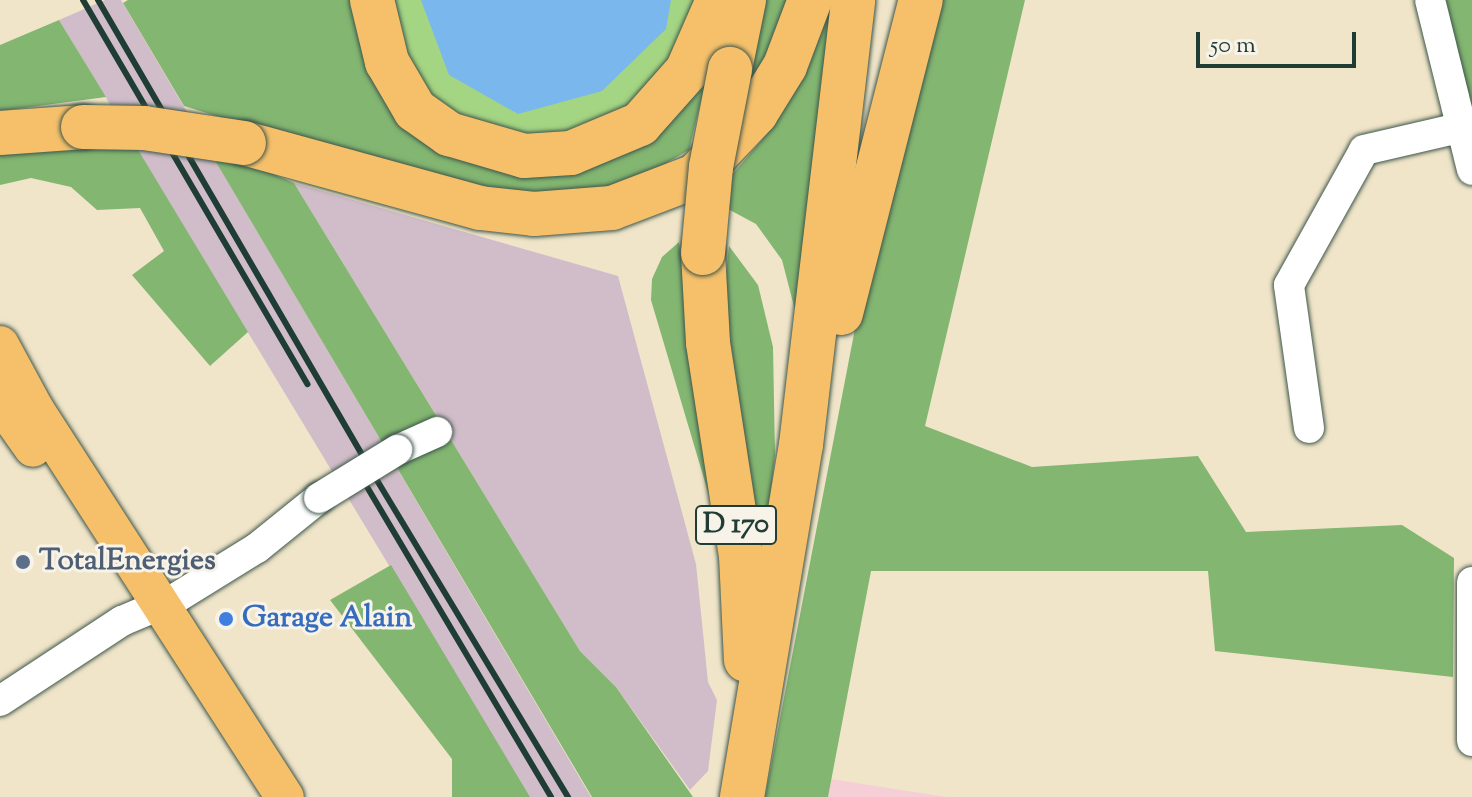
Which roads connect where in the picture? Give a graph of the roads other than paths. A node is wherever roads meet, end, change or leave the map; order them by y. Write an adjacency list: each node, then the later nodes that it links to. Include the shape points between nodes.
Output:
1 (372, 0): 2 (highway, via 387,62 415,110 449,134 524,156 571,153 640,124 687,71)
2 (718, 0)
3 (744, 0): 25 (highway, D 170, bridge, via 711,167 703,253 708,343 747,610 744,685)
4 (810, 0): 10 (highway, bridge, via 785,66 746,124 696,176 612,208 534,214 480,208 244,143 144,128)
5 (853, 0): 12 (highway, D 170)
6 (870, 0): 12 (highway)
7 (921, 0): 18 (highway)
8 (1430, 0): 9 (street)
9 (1464, 127): 11 (street); 16 (street, via 1364,150 1289,285)
10 (0, 133)
11 (1472, 170)
12 (819, 294): 18 (highway, D 170)
13 (0, 345): 15 (main road)
14 (0, 369): 15 (main road)
15 (16, 410): 20 (main road)
16 (1309, 428)
17 (437, 432): 20 (street, bridge, via 397,450 319,498 257,548)
18 (784, 561): 26 (highway, D 170)
19 (1472, 582): 22 (street)
20 (151, 607): 21 (street); 23 (main road); 24 (main road)
21 (0, 701)
22 (1472, 741)
23 (258, 797)
24 (285, 797)
25 (723, 797)
26 (742, 797)

